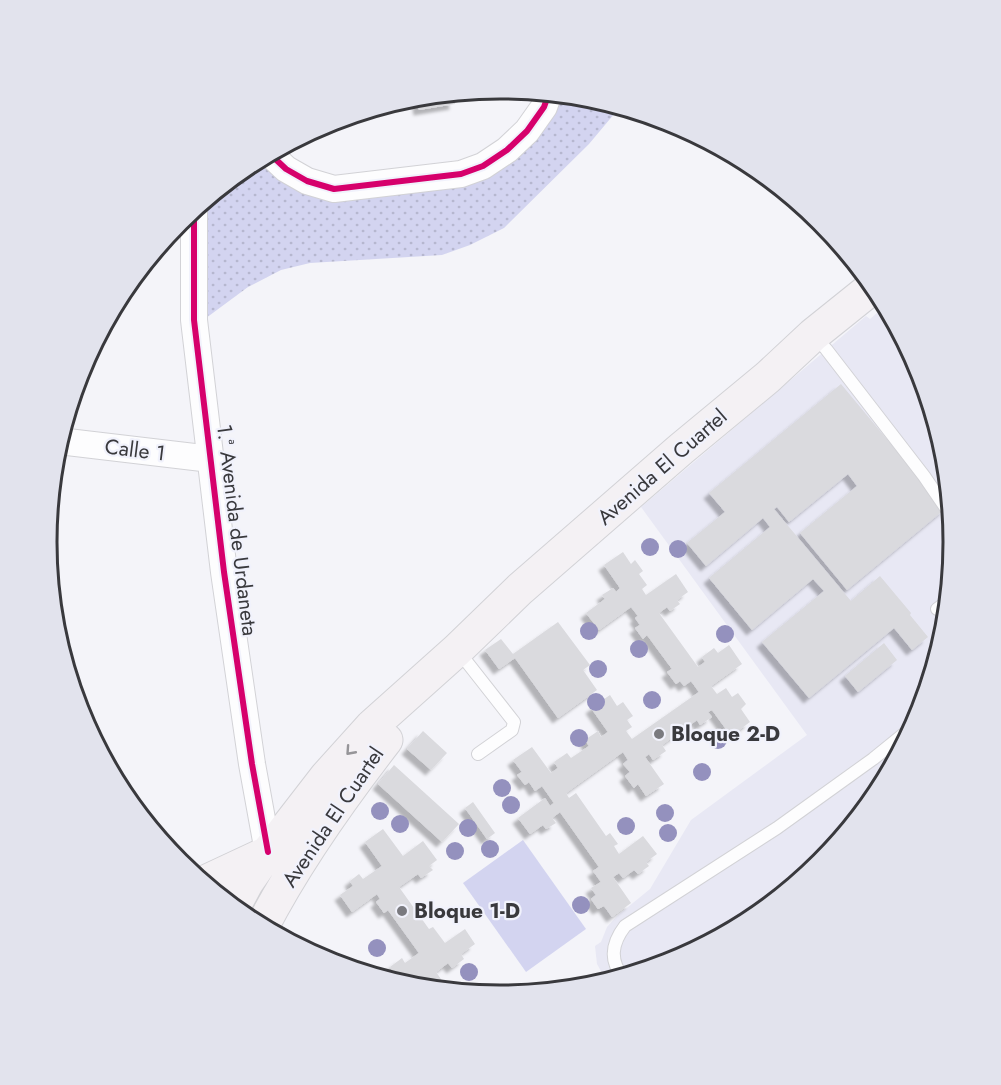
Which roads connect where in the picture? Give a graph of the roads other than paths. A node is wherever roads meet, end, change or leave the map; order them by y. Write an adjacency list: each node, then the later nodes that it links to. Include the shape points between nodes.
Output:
1 (546, 102): 2 (street, via 527,131 507,150 483,166 461,174 334,189 307,181)
2 (276, 160)
3 (194, 222): 7 (street, 1.ª Avenida de Urdaneta, via 194,320)
4 (866, 292): 5 (main road, Avenida El Cuartel)
5 (813, 335): 8 (lane); 9 (main road, Avenida El Cuartel, via 520,589)
6 (69, 442): 7 (street, Calle 1)
7 (211, 459): 13 (street, 1.ª Avenida de Urdaneta, via 225,584)
8 (942, 502)
9 (455, 651): 11 (lane, via 514,722 512,730); 12 (main road, Avenida El Cuartel, via 358,776); 13 (main road, Avenida El Cuartel, one-way to 13, via 372,726 326,777)
10 (898, 739): 17 (lane, via 804,809 625,926 616,937 612,952)
11 (478, 754)
12 (310, 846): 13 (main road, via 290,852); 16 (main road, Avenida El Cuartel)
13 (268, 852): 14 (main road); 15 (main road, Avenida El Cuartel); 16 (main road)
14 (212, 879)
15 (238, 899)
16 (267, 917)
17 (617, 970)

